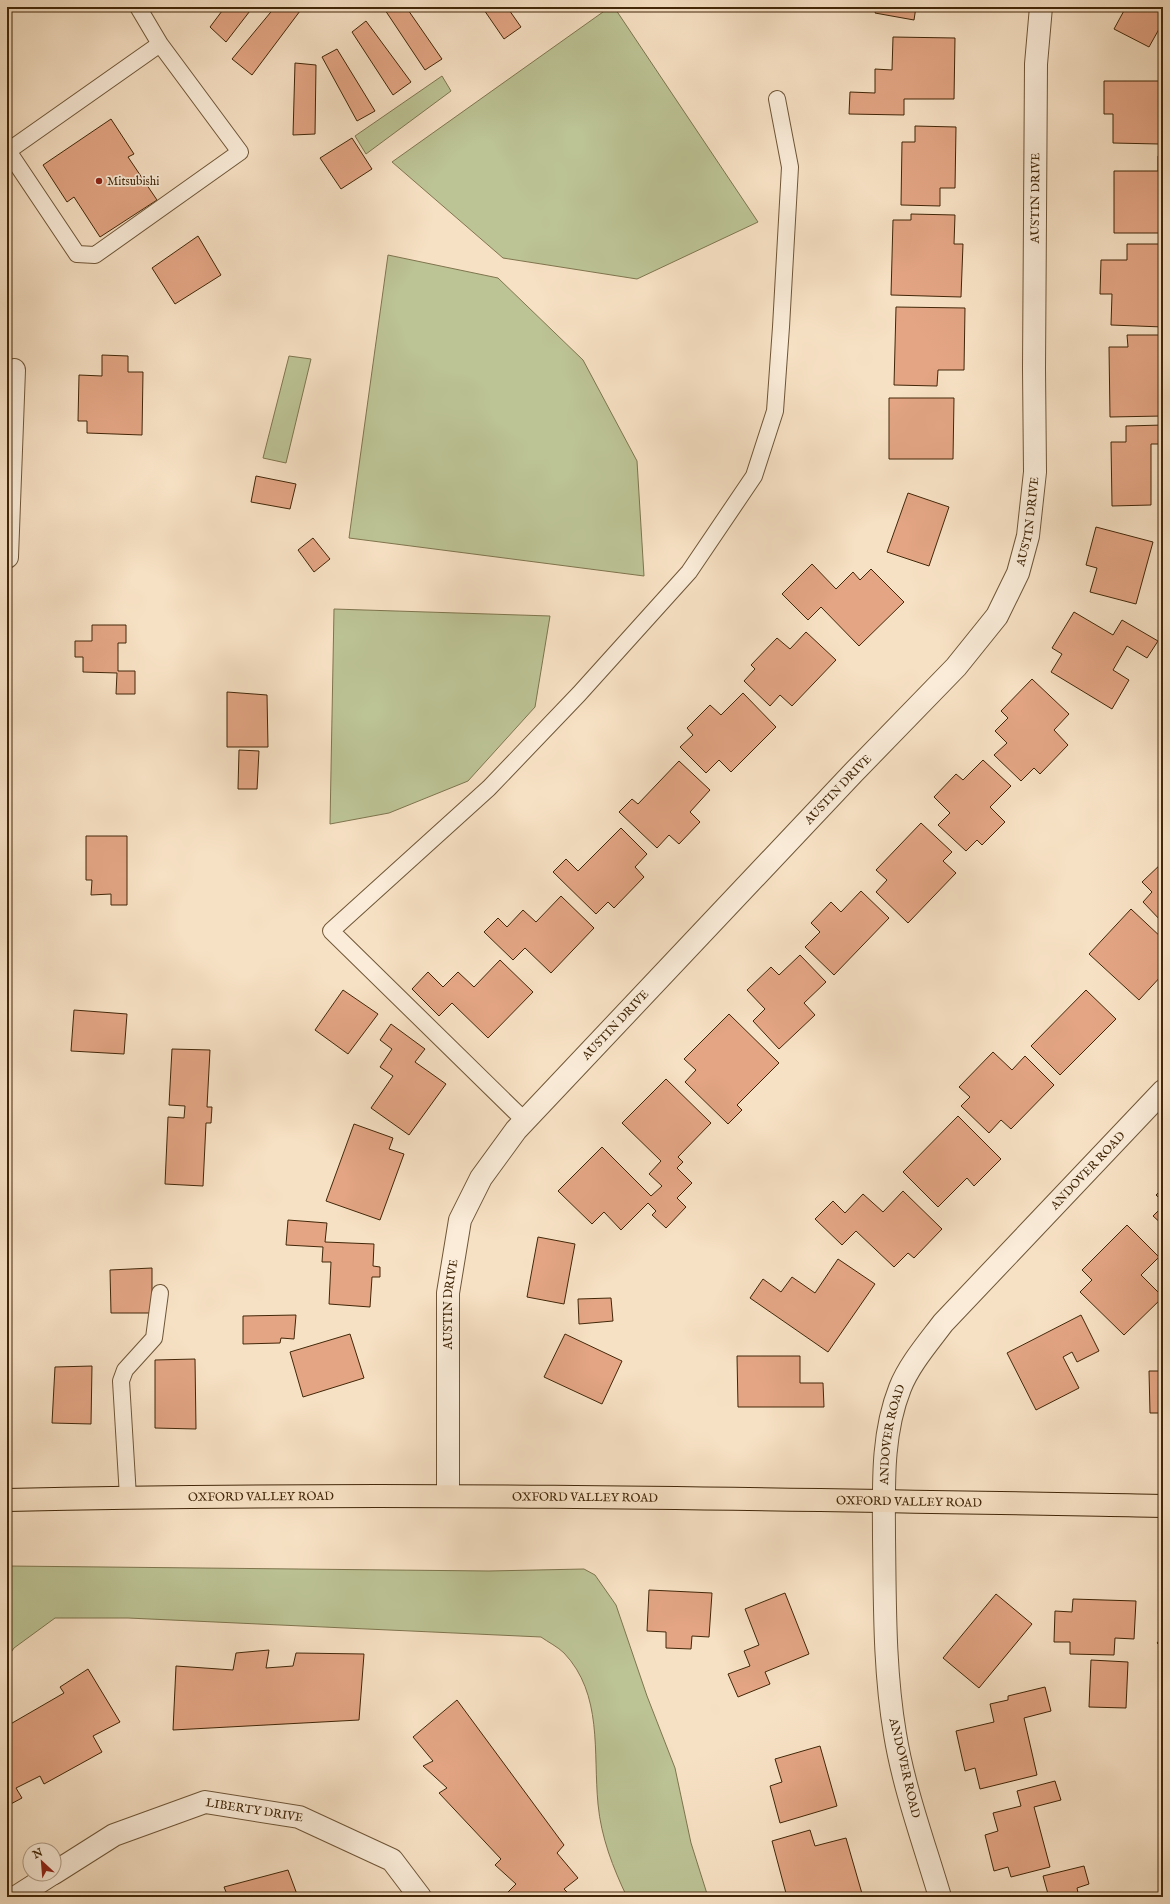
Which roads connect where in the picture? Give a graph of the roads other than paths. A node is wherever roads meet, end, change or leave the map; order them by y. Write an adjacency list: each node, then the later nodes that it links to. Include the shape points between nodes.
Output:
1 (138, 7): 3 (lane)
2 (1041, 7): 8 (street, AUSTIN DRIVE, via 1036,64 1036,472 1028,536 1018,573 997,616 956,667 852,773)
3 (160, 44): 3 (lane, via 240,152 95,255 77,254 8,151)
4 (777, 99): 8 (lane, via 790,167 781,327 775,411 754,476 688,572 579,694 489,788 332,931)
5 (14, 370): 6 (street)
6 (7, 557)
7 (1163, 1091): 13 (street, ANDOVER ROAD, via 943,1323 920,1354 900,1387 893,1411 884,1459)
8 (525, 1121): 10 (street, AUSTIN DRIVE, via 480,1178 460,1220 448,1293)
9 (160, 1293): 11 (lane, via 154,1338 125,1370 121,1382)
10 (448, 1496): 11 (main road, OXFORD VALLEY ROAD); 13 (main road, OXFORD VALLEY ROAD)
11 (128, 1497): 12 (main road, OXFORD VALLEY ROAD)
12 (7, 1500)
13 (884, 1501): 14 (main road, OXFORD VALLEY ROAD); 21 (street, ANDOVER ROAD, via 885,1646 895,1734 907,1789)
14 (1163, 1506)
15 (62, 1867): 20 (street, LIBERTY DRIVE, via 114,1835 205,1802 299,1817 392,1860)
16 (39, 1882): 19 (street, LIBERTY DRIVE)
17 (7, 1895): 18 (street)
18 (12, 1897)
19 (16, 1897)
20 (420, 1897)
21 (940, 1897)

